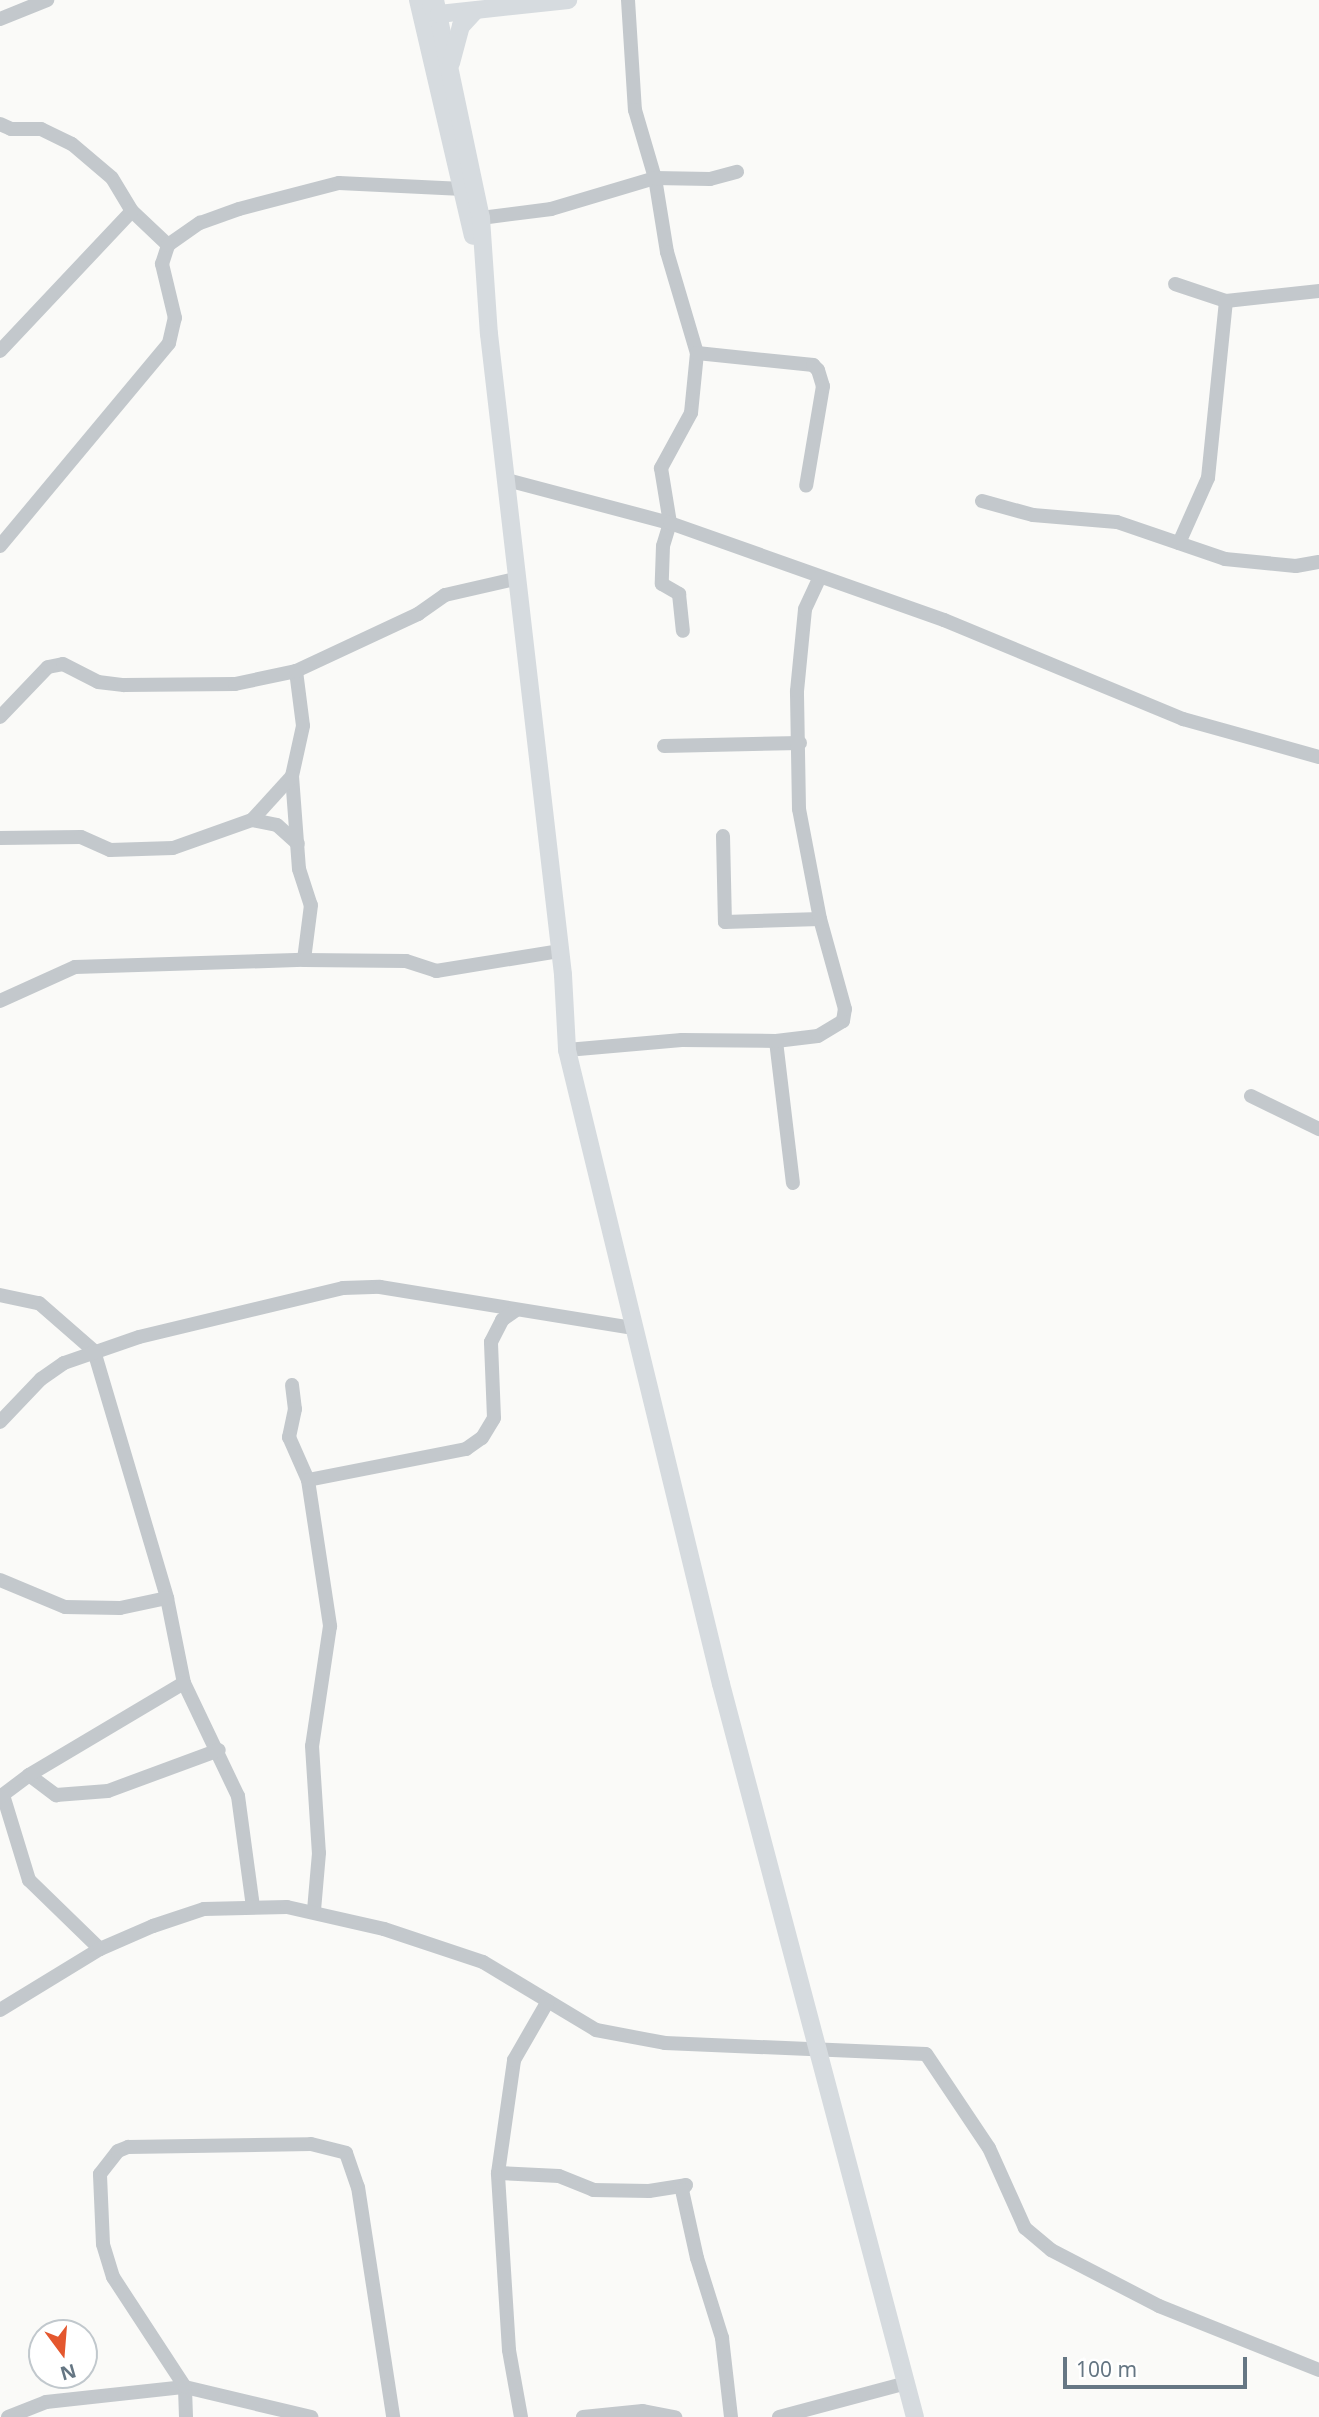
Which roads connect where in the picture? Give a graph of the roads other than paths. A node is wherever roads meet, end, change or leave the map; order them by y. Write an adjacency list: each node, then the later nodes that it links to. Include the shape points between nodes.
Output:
1 (47, 0): 6 (street)
2 (568, 0): 5 (main road)
3 (628, 0): 10 (street, via 635,110)
4 (427, 4): 5 (main road); 7 (main road); 11 (main road)
5 (475, 11): 7 (main road, via 461,26 452,48)
6 (0, 19)
7 (451, 87): 13 (main road)
8 (0, 124): 12 (street, via 11,129 41,129 72,144 112,178)
9 (737, 172): 10 (street, via 710,179)
10 (655, 178): 13 (street, via 551,209); 20 (street, via 667,252)
11 (463, 188): 14 (street, via 339,183 287,194 200,223); 15 (main road)
12 (132, 211): 14 (street); 19 (street)
13 (481, 218): 15 (main road)
14 (168, 245): 26 (street, via 162,264 176,318 169,343)
15 (484, 277): 21 (main road)
16 (1175, 284): 18 (street)
17 (1319, 291): 18 (street)
18 (1226, 301): 25 (street, via 1208,478)
19 (0, 351)
20 (696, 353): 22 (street, via 813,365 818,370 823,386); 24 (street, via 691,413 661,468)
21 (507, 480): 24 (street); 29 (main road)
22 (806, 485)
23 (982, 501): 25 (street, via 1033,515 1117,522)
24 (670, 523): 28 (street); 30 (street, via 663,546 662,584 679,594)
25 (1179, 543): 27 (street, via 1225,559 1296,566)
26 (0, 546)
27 (1319, 562)
28 (820, 577): 33 (street, via 805,610 797,691); 35 (street, via 944,620 1183,719)
29 (515, 579): 31 (street, via 445,595 418,614); 42 (main road)
30 (683, 631)
31 (296, 671): 32 (street, via 235,684 124,685 98,682 63,664 48,667); 36 (street, via 303,726)
32 (0, 717)
33 (800, 743): 34 (street); 41 (street, via 803,841)
34 (664, 746)
35 (1319, 757)
36 (292, 776): 37 (street); 40 (street)
37 (252, 820): 39 (street, via 173,848 110,850 81,837); 40 (street, via 277,825)
38 (723, 836): 41 (street, via 726,922)
39 (0, 838)
40 (298, 844): 43 (street, via 299,869 311,905)
41 (820, 919): 45 (street, via 845,1009 843,1021 818,1036)
42 (560, 951): 43 (street, via 436,971 406,961); 46 (main road)
43 (304, 960): 44 (street, via 75,968)
44 (0, 1001)
45 (776, 1041): 46 (street, via 682,1040); 49 (street)
46 (567, 1050): 52 (main road)
47 (1251, 1096): 48 (street)
48 (1319, 1129)
49 (793, 1183)
50 (0, 1296): 53 (street, via 39,1303)
51 (516, 1311): 52 (street); 53 (street, via 380,1287 343,1288 232,1312); 56 (street, via 502,1320 491,1342 494,1418 482,1438 466,1449)
52 (634, 1328): 68 (main road)
53 (94, 1351): 55 (street, via 41,1379); 58 (street)
54 (292, 1385): 56 (street, via 295,1409 289,1437)
55 (0, 1422)
56 (308, 1480): 64 (street, via 330,1626 312,1746 319,1853)
57 (0, 1580): 58 (street, via 65,1607 121,1608)
58 (167, 1598): 59 (street)
59 (184, 1683): 60 (street); 61 (street)
60 (219, 1750): 61 (street, via 108,1791 56,1796); 63 (street, via 238,1796)
61 (29, 1775): 62 (street)
62 (1, 1796): 65 (street, via 29,1880)
63 (253, 1907): 64 (street); 65 (street, via 204,1909)
64 (314, 1910): 66 (street, via 483,1962)
65 (100, 1949): 67 (street)
66 (548, 2001): 68 (street, via 596,2030 665,2043); 69 (street, via 514,2060)
67 (0, 2010)
68 (816, 2051): 70 (street, via 926,2054 989,2148 1025,2228 1051,2250 1159,2306); 71 (main road)
69 (498, 2173): 77 (street, via 509,2350); 80 (street, via 559,2176 593,2190 649,2191 686,2185 682,2190 697,2258 722,2338)
70 (1319, 2370)
71 (907, 2384): 81 (street); 82 (main road)
72 (185, 2387): 73 (street, via 46,2402); 74 (street); 75 (street); 76 (street, via 113,2277 103,2244 100,2174 118,2151 128,2147 311,2144 346,2153 358,2187)
73 (8, 2417)
74 (186, 2417)
75 (311, 2417)
76 (393, 2417)
77 (521, 2417)
78 (583, 2417): 79 (street, via 643,2410)
79 (675, 2417)
80 (731, 2417)
81 (779, 2417)
82 (915, 2417)

